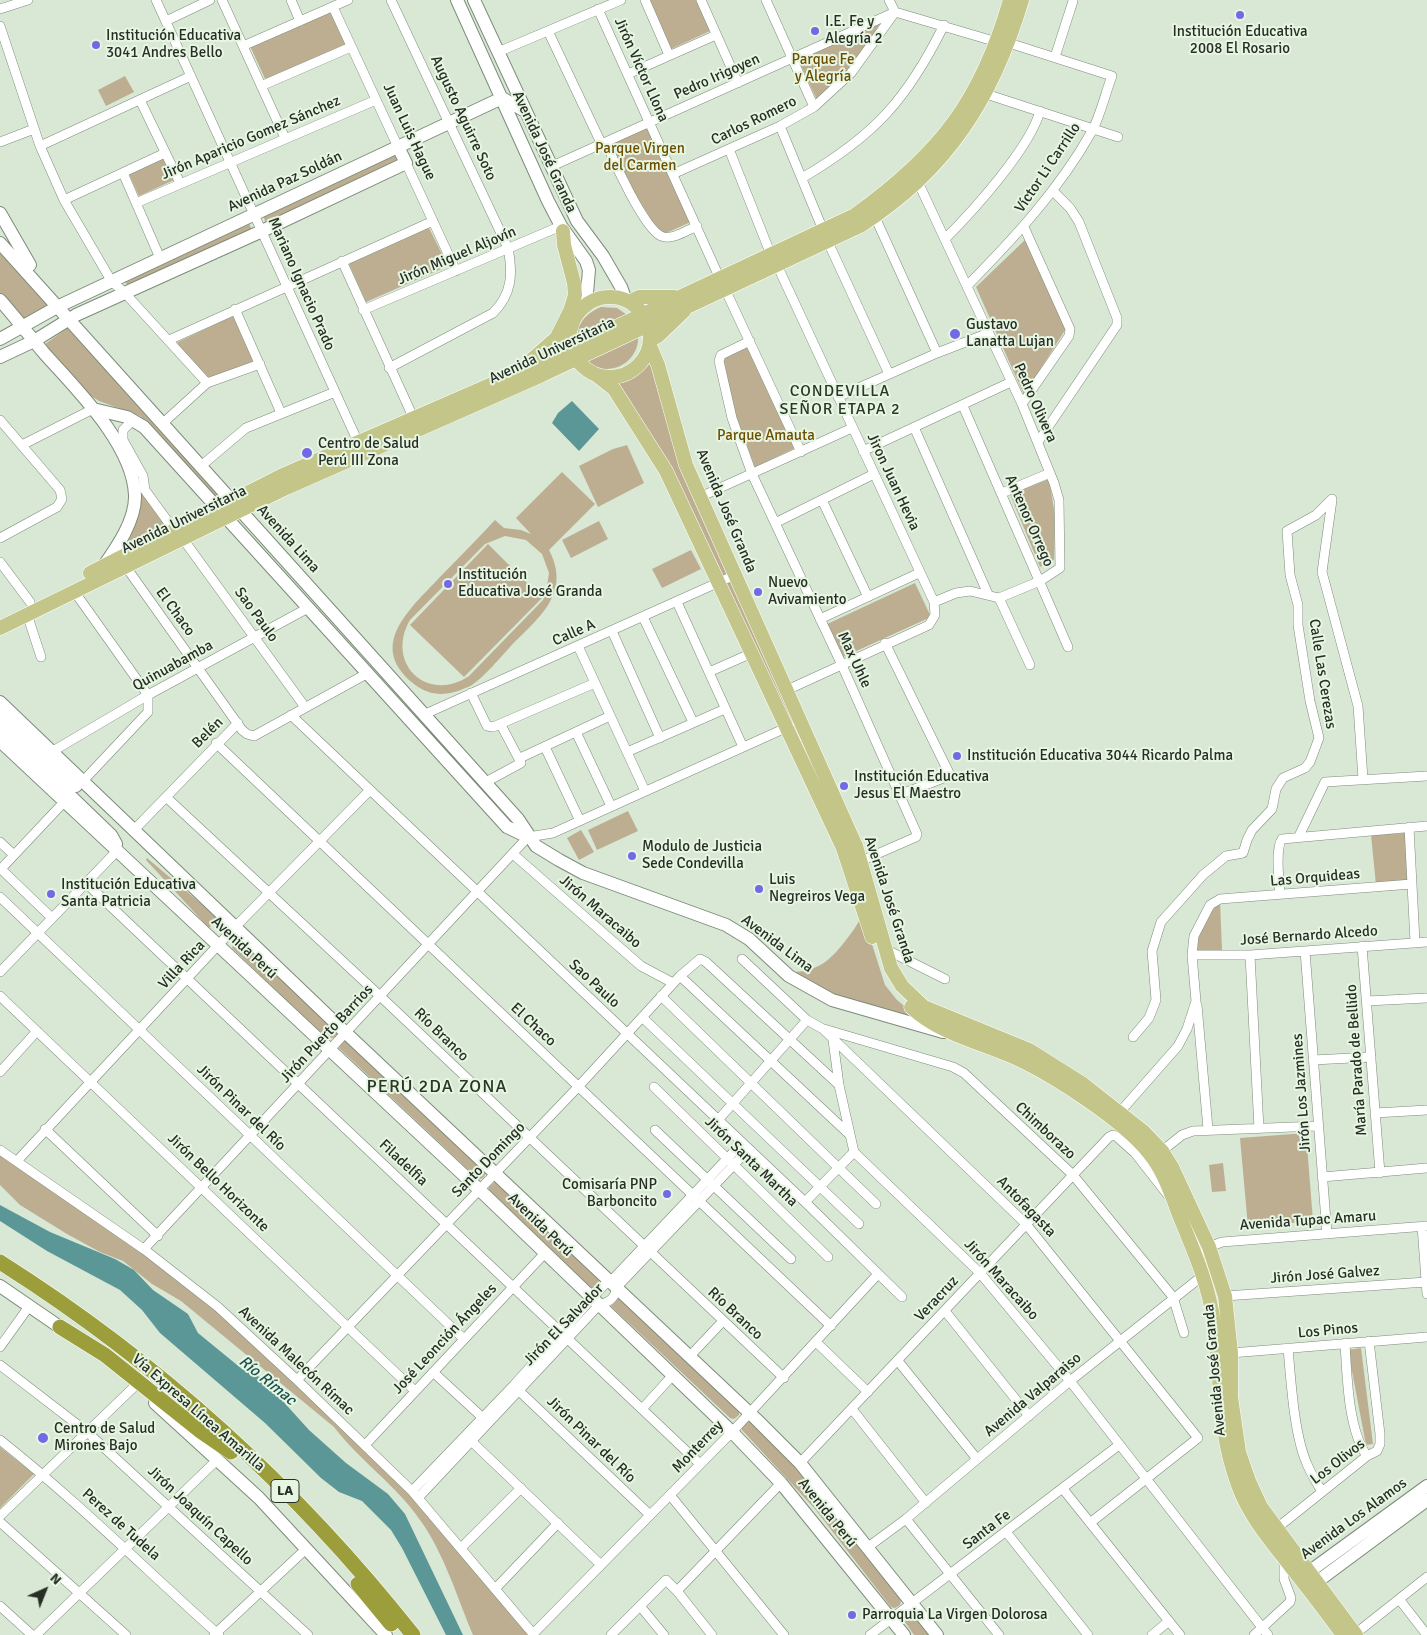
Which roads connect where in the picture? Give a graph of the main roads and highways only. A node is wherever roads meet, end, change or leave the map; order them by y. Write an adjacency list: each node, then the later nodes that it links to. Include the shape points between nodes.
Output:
1 (457, 0): 6 (main road, Avenida José Granda)
2 (475, 0): 7 (main road, Avenida José Granda)
3 (1010, 0): 5 (main road, Avenida Universitaria)
4 (1022, 0): 5 (main road, Avenida Universitaria)
5 (1003, 42): 11 (main road, Avenida Universitaria, via 956,122 934,149 892,189); 11 (main road, Avenida Universitaria, via 986,94 942,158 875,217)
6 (502, 98): 7 (main road); 8 (main road, Avenida Paz Soldán); 10 (main road, Avenida José Granda)
7 (525, 111): 14 (main road, Avenida José Granda, via 577,221 603,256)
8 (398, 147): 16 (main road, Avenida Paz Soldán); 17 (main road, Juan Luis Hague, via 406,163)
9 (0, 213): 16 (main road, via 20,251)
10 (562, 229): 18 (main road, Avenida José Granda, via 589,270 587,293); 22 (main road, via 575,295)
11 (826, 236): 15 (main road, Avenida Universitaria)
12 (0, 243): 16 (main road, Avenida Lima)
13 (0, 300): 20 (main road)
14 (628, 300): 15 (main road, via 639,297); 18 (main road, via 599,300 583,308); 19 (main road)
15 (685, 300): 19 (main road, Avenida Universitaria); 24 (main road, via 665,330)
16 (59, 306): 17 (main road, Avenida Lima); 20 (main road, Avenida Paz Soldán)
17 (68, 318): 23 (main road); 31 (main road, Avenida Lima)
18 (575, 318): 22 (main road); 25 (main road, via 570,330)
19 (646, 319): 24 (main road, Avenida José Granda); 25 (main road, Avenida Universitaria)
20 (24, 328): 21 (main road, Avenida Paz Soldán); 23 (main road)
21 (0, 339)
22 (556, 339): 28 (main road)
23 (34, 341): 26 (main road); 30 (main road)
24 (650, 343): 27 (main road, via 641,361 629,371 613,376); 53 (main road, Avenida José Granda, via 685,463 861,860 892,968 902,986 924,1007 1028,1050 1083,1084 1120,1112 1162,1151 1209,1247 1226,1296 1231,1398 1239,1452 1261,1507)
25 (574, 353): 27 (main road, Avenida José Granda); 28 (main road, Avenida Universitaria); 29 (main road, Avenida Universitaria)
26 (0, 357)
27 (591, 372): 29 (main road, via 572,369); 45 (main road, Avenida José Granda, via 614,389 666,471 842,848 883,972 894,991 919,1015)
28 (513, 375): 31 (main road, Avenida Universitaria, via 358,442)
29 (542, 375): 31 (main road, Avenida Universitaria, via 295,484)
30 (93, 409): 32 (main road, Avenida Lima, via 133,420 144,427); 34 (main road, via 115,440 130,470 136,497 130,520)
31 (236, 505): 32 (main road, Avenida Universitaria); 42 (main road, Avenida Lima, via 518,819)
32 (222, 513): 33 (main road, Avenida Universitaria); 42 (main road, Avenida Lima, via 507,827)
33 (179, 534): 34 (main road, Avenida Universitaria); 35 (main road, Avenida Universitaria, via 126,567)
34 (103, 567): 35 (main road, Avenida Universitaria)
35 (29, 608): 36 (main road, Avenida Universitaria); 37 (main road, Avenida Universitaria)
36 (0, 617)
37 (0, 628)
38 (0, 702): 44 (main road, Avenida Perú)
39 (0, 715): 44 (main road, Avenida Perú, via 150,854)
40 (0, 728): 43 (main road, Avenida Perú, via 111,835)
41 (0, 742): 43 (main road, Avenida Perú)
42 (528, 837): 45 (main road, Avenida Lima, via 536,846 583,873 726,925 749,939 789,976 816,993)
43 (128, 863): 57 (main road, Avenida Perú, via 732,1432 781,1483)
44 (213, 906): 58 (main road, Avenida Perú, via 800,1463)
45 (960, 1037): 53 (main road, Avenida José Granda, via 1022,1061 1073,1091 1136,1138 1162,1172 1204,1275 1214,1323 1225,1442 1238,1486 1252,1516 1284,1557)
46 (0, 1262): 56 (highway, Vía Expresa Línea Amarilla / LA, via 98,1328 235,1441 325,1532)
47 (0, 1272): 50 (highway, Vía Expresa Línea Amarilla / LA, via 147,1377)
48 (0, 1286): 49 (main road)
49 (60, 1327): 50 (highway, via 106,1355 199,1430); 54 (main road, via 135,1386 218,1459 307,1548)
50 (232, 1452): 55 (highway, Vía Expresa Línea Amarilla / LA, via 316,1535)
51 (1427, 1486): 53 (main road, Avenida Los Alamos)
52 (1427, 1500): 53 (main road, Avenida Los Alamos)
53 (1309, 1580): 59 (main road, Avenida José Granda)
54 (386, 1635)
55 (400, 1635)
56 (413, 1635)
57 (904, 1635)
58 (936, 1635)
59 (1351, 1635)

